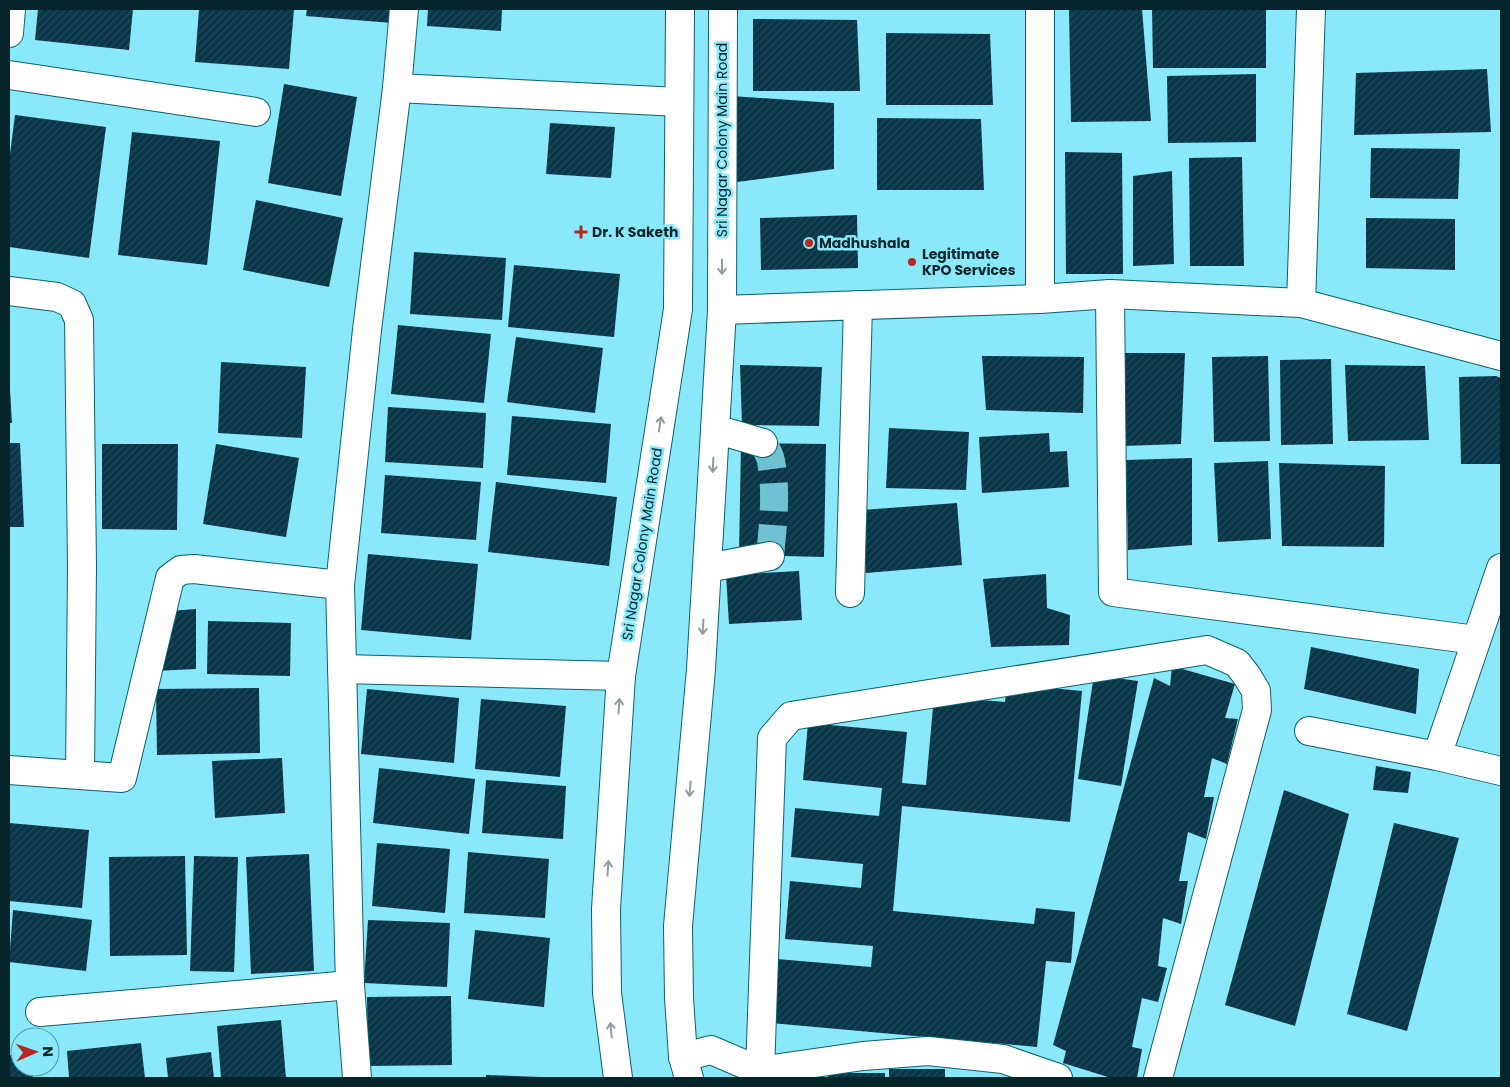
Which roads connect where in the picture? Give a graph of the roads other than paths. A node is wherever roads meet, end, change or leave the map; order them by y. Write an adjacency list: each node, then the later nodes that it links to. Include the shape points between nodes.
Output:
1 (11, 9): 7 (street)
2 (404, 9): 9 (street)
3 (680, 9): 10 (street, Sri Nagar Colony Main Road)
4 (722, 9): 17 (street, Sri Nagar Colony Main Road, one-way to 17)
5 (1040, 9): 14 (street)
6 (1311, 9): 15 (street)
7 (9, 33)
8 (9, 76): 11 (street)
9 (397, 88): 10 (street); 24 (street)
10 (679, 102): 28 (street, Sri Nagar Colony Main Road, one-way to 10, via 678,309)
11 (256, 112)
12 (9, 291): 33 (street, via 57,297 72,304 79,320)
13 (1110, 294): 14 (street); 15 (street); 26 (street, via 1113,592)
14 (1040, 298): 16 (street)
15 (1301, 303): 18 (street)
16 (858, 306): 17 (street); 25 (street)
17 (722, 310): 19 (street, Sri Nagar Colony Main Road)
18 (1501, 356)
19 (715, 429): 20 (street); 22 (street, Sri Nagar Colony Main Road, one-way to 22)
20 (763, 443)
21 (770, 556): 22 (street)
22 (707, 568): 36 (street, Sri Nagar Colony Main Road, one-way to 36, via 678,926 679,998)
23 (1501, 568): 26 (street)
24 (340, 585): 27 (street); 33 (street, via 181,570 170,578 122,778)
25 (850, 592)
26 (1476, 640): 30 (street)
27 (342, 669): 28 (street); 34 (street)
28 (621, 676): 39 (street, Sri Nagar Colony Main Road, one-way to 28, via 607,993 606,909)
29 (1309, 731): 30 (street)
30 (1436, 756): 32 (street)
31 (9, 770): 33 (street)
32 (1501, 771)
33 (80, 774)
34 (350, 985): 35 (street); 38 (street)
35 (40, 1012)
36 (686, 1068): 37 (street, via 710,1050)
37 (757, 1075): 40 (street, via 863,1056 928,1051 1003,1059); 41 (street, via 772,738 791,716 1207,650 1237,663 1256,690 1257,710)
38 (357, 1078)
39 (618, 1078)
40 (1058, 1078)
41 (1158, 1078)

